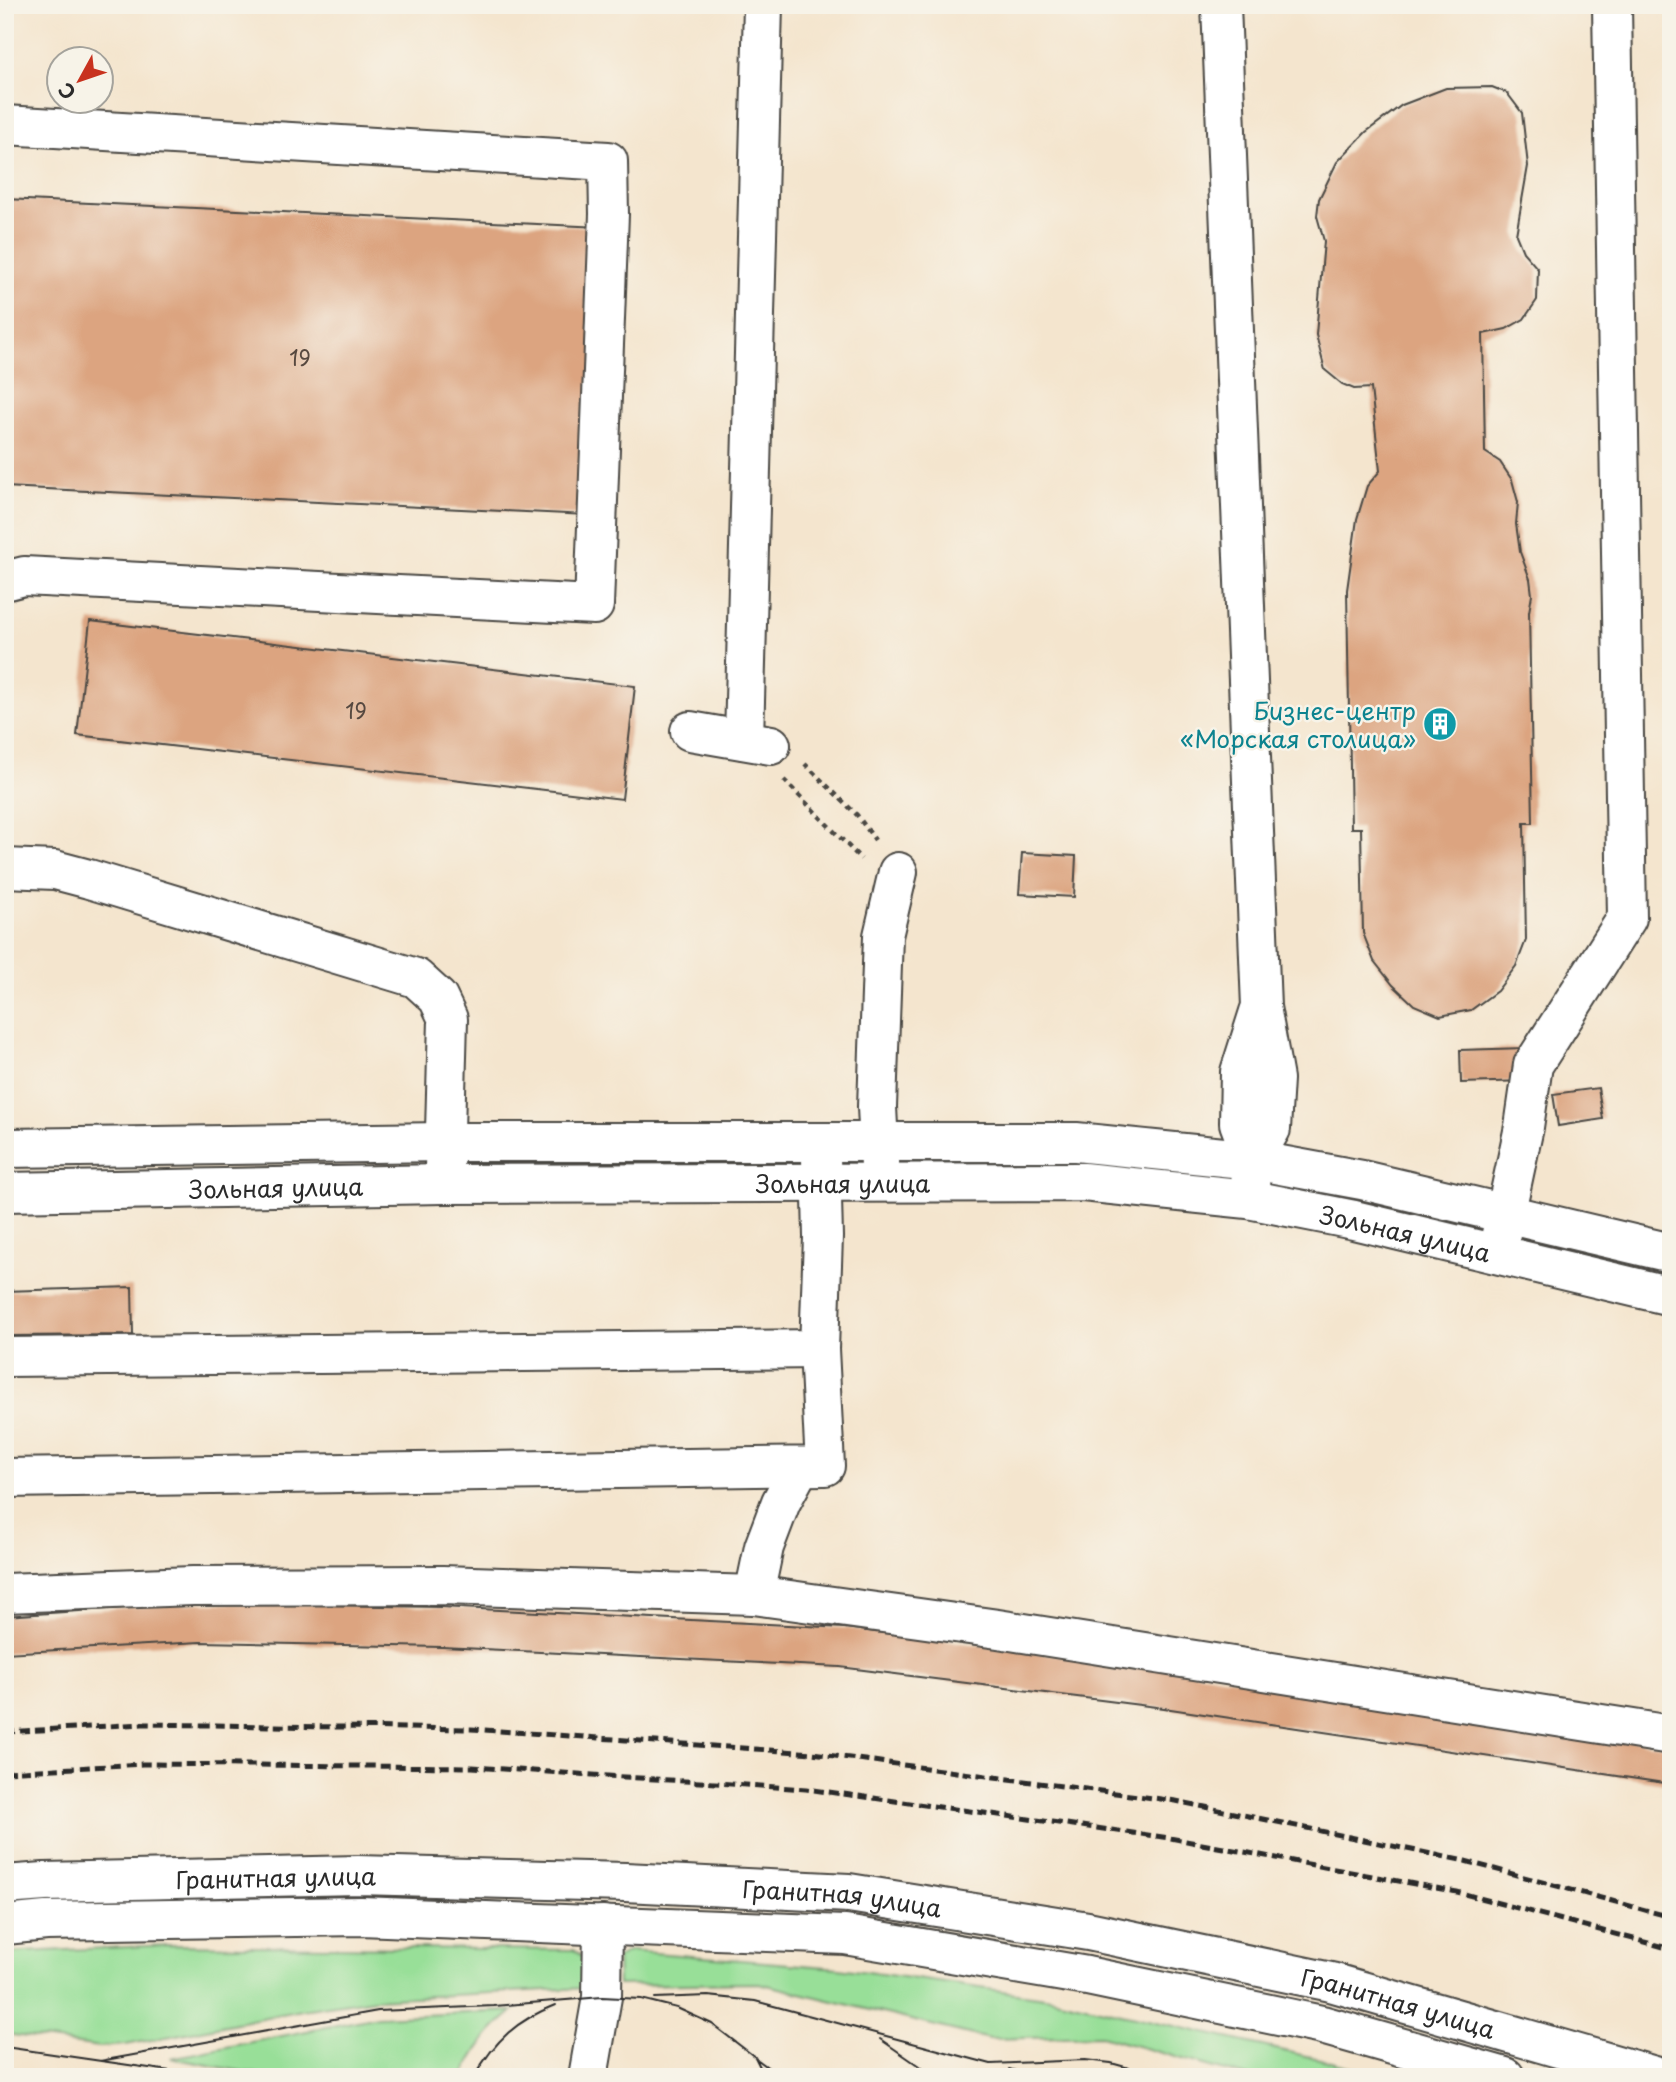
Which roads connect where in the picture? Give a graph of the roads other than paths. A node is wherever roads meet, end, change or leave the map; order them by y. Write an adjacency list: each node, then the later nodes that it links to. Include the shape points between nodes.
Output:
1 (763, 5): 6 (street, via 757,742)
2 (1220, 5): 13 (street, via 1261,1007 1274,1079 1271,1129)
3 (1612, 5): 19 (street, via 1627,918 1533,1065)
4 (5, 125): 5 (street, via 608,161 609,214 594,605 24,576)
5 (5, 581)
6 (690, 731)
7 (5, 867): 10 (street, via 55,870 89,878 416,978 438,998 447,1019)
8 (895, 885): 9 (street, via 883,936)
9 (878, 1141): 11 (street, Зольная улица); 13 (street, Зольная улица, via 1076,1142); 16 (street)
10 (444, 1142): 11 (street, Зольная улица); 12 (street, Зольная улица); 14 (street)
11 (820, 1142): 15 (street)
12 (5, 1148)
13 (1253, 1160): 18 (street); 19 (street, Зольная улица)
14 (444, 1184): 15 (street, Зольная улица); 17 (street, Зольная улица)
15 (822, 1184): 16 (street, Зольная улица); 23 (street)
16 (881, 1184): 18 (street, Зольная улица, via 1083,1182)
17 (5, 1192)
18 (1248, 1199): 21 (street, Зольная улица)
19 (1506, 1214): 20 (street, Зольная улица); 21 (street)
20 (1671, 1253)
21 (1497, 1254): 22 (street, Зольная улица)
22 (1671, 1296)
23 (819, 1349): 24 (street); 25 (street, via 825,1466)
24 (5, 1357)
25 (800, 1467): 26 (street); 28 (street, via 764,1547)
26 (5, 1478)
27 (5, 1593): 28 (street, via 193,1586 442,1585)
28 (754, 1595): 29 (street)
29 (1671, 1735)
30 (5, 1885): 35 (street, Гранитная улица, via 358,1875 625,1881 849,1893 1088,1931 1331,1982)
31 (5, 1925): 32 (street, Гранитная улица, via 46,1920 361,1916)
32 (603, 1925): 33 (street, via 602,1997); 34 (street, Гранитная улица, via 845,1935 1073,1973 1322,2025)
33 (588, 2077)
34 (1506, 2077)
35 (1658, 2077)

